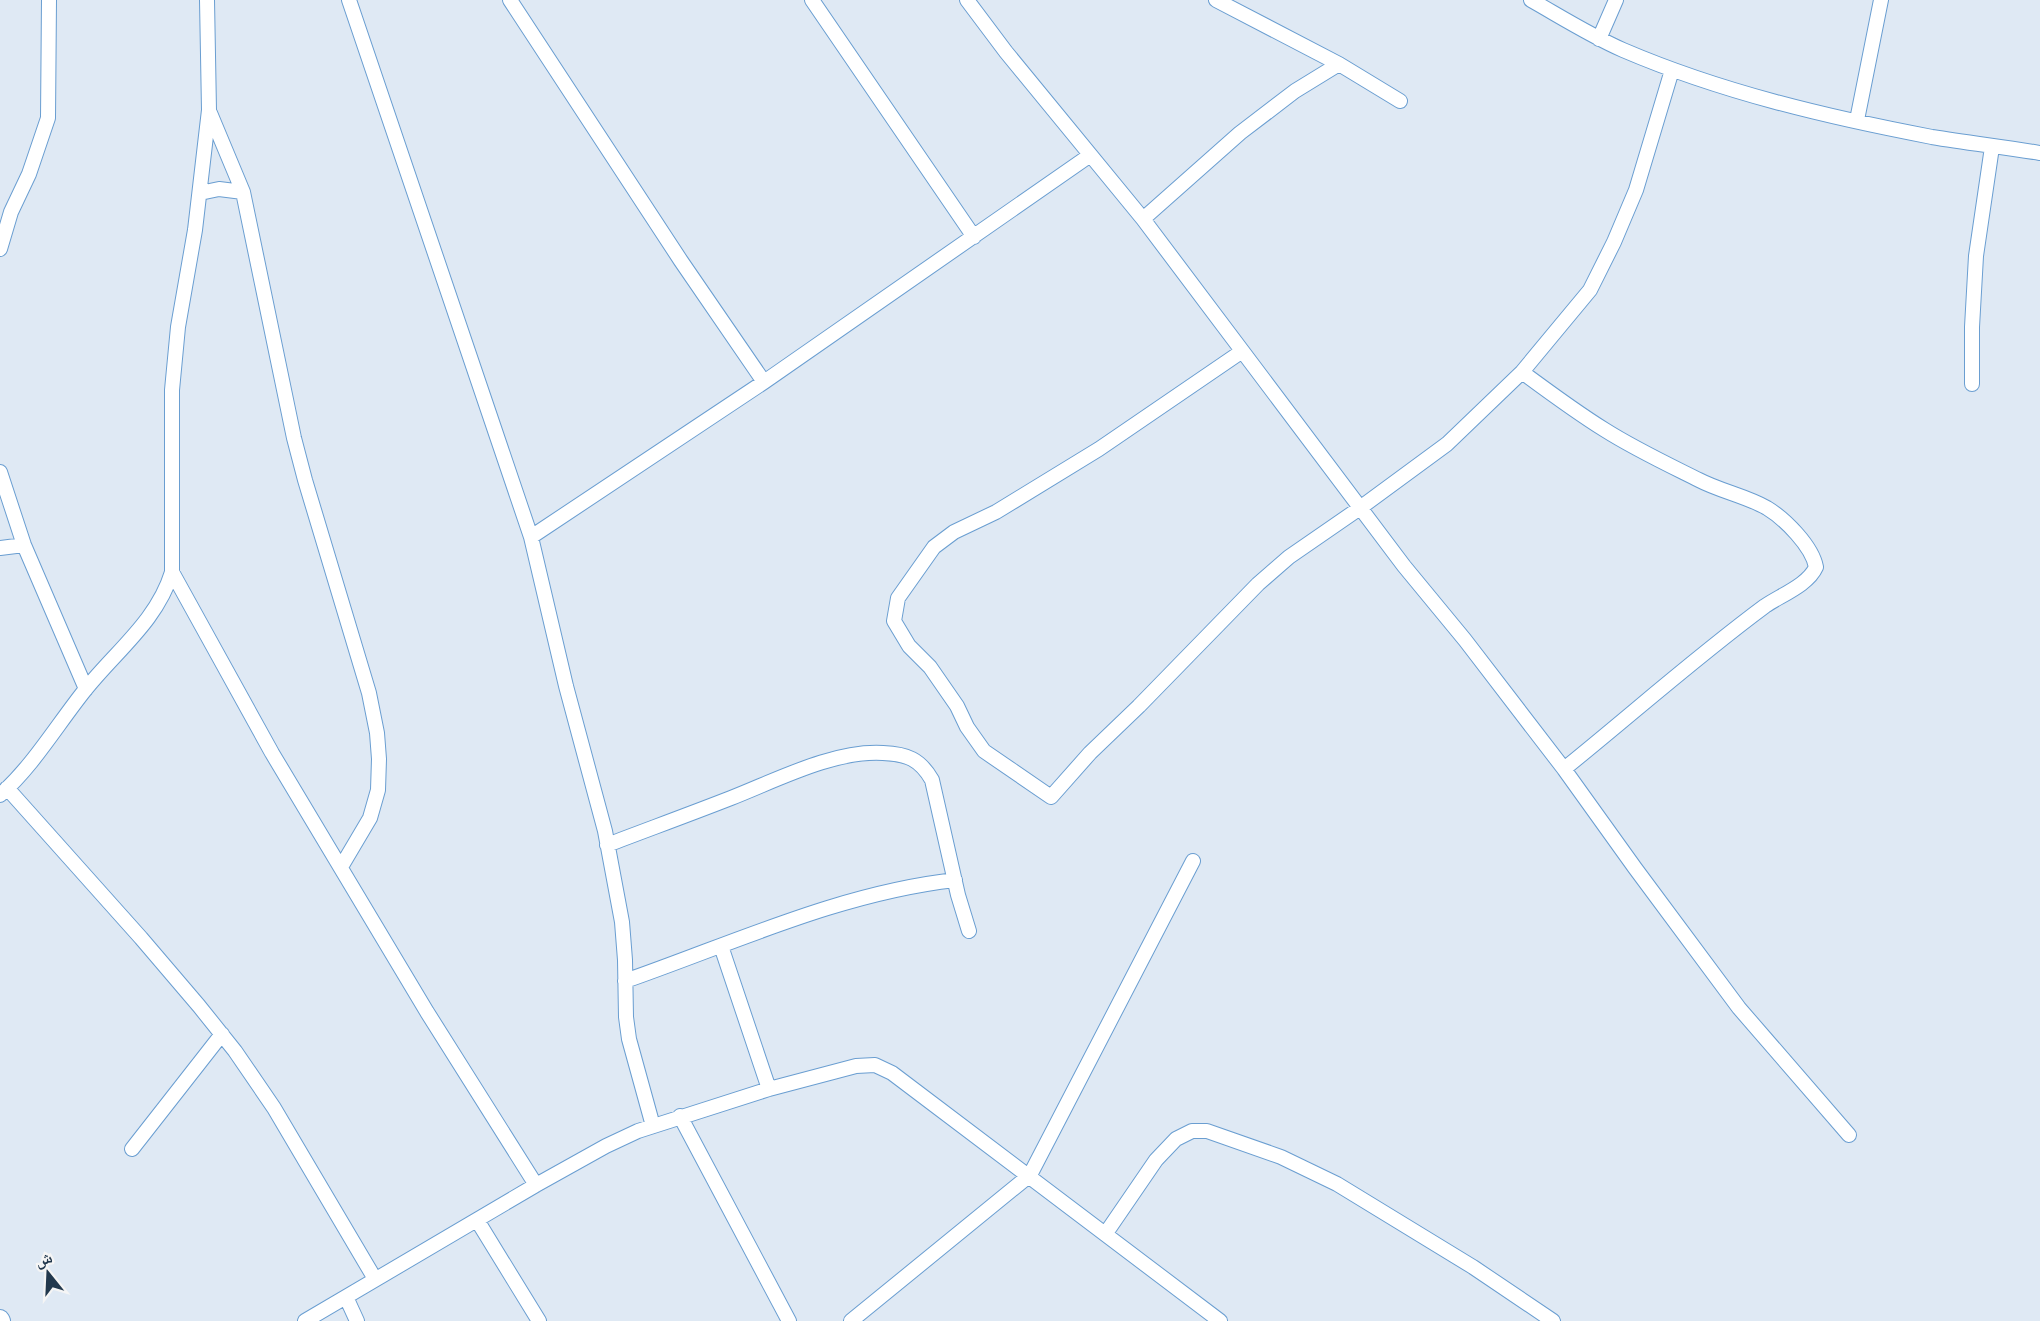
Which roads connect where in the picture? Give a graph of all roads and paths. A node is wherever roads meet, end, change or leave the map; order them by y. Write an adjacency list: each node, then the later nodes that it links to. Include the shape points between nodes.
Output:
1 (49, 0): 24 (street, via 48,118)
2 (207, 0): 15 (street)
3 (349, 0): 31 (street)
4 (510, 0): 27 (street)
5 (812, 0): 23 (street)
6 (967, 0): 19 (street)
7 (1216, 0): 12 (street)
8 (1531, 0): 11 (street)
9 (1616, 0): 11 (street)
10 (1881, 0): 16 (street)
11 (1599, 39): 13 (street)
12 (1339, 64): 14 (street); 22 (street, via 1295,91 1240,133)
13 (1672, 70): 16 (street, via 1748,95); 26 (street, via 1636,190 1614,242 1590,290)
14 (1400, 101)
15 (209, 110): 20 (street); 21 (street)
16 (1857, 120): 17 (street)
17 (1992, 147): 18 (street); 28 (street, via 1976,256)
18 (2040, 153)
19 (1089, 156): 22 (street); 23 (street)
20 (243, 192): 21 (street, via 219,189); 40 (street, via 297,448 369,693 377,733 378,790 370,818)
21 (200, 193): 34 (street, via 172,390)
22 (1143, 219): 25 (street)
23 (974, 237): 27 (street)
24 (0, 249)
25 (1241, 352): 30 (street); 30 (street, via 1100,448 996,512 954,532 934,547 898,598 894,621 957,706 984,751 1051,797 1258,584 1289,557)
26 (1522, 372): 30 (street, via 1447,444); 36 (street, via 1565,405 1633,446 1702,482 1767,508 1802,540 1816,567 1807,579 1725,636)
27 (764, 382): 31 (street)
28 (1972, 384)
29 (0, 472): 32 (street)
30 (1360, 508): 36 (street)
31 (531, 537): 38 (street)
32 (24, 545): 33 (street); 35 (street)
33 (0, 548)
34 (172, 572): 35 (street, via 157,609); 40 (street, via 272,753)
35 (86, 689): 37 (street)
36 (1564, 769): 49 (street, via 1738,1008)
37 (4, 792): 45 (street, via 78,865)
38 (607, 845): 41 (street, via 833,759 880,752 914,759 932,780); 44 (street, via 622,922)
39 (1192, 861): 51 (street)
40 (341, 867): 52 (street)
41 (955, 880): 42 (street); 43 (street, via 845,901)
42 (969, 931)
43 (721, 946): 44 (street); 46 (street)
44 (625, 981): 48 (street, via 629,1039)
45 (222, 1034): 50 (street); 55 (street, via 274,1108)
46 (769, 1089): 47 (street); 51 (street, via 856,1066 875,1065 892,1073)
47 (680, 1116): 48 (street); 60 (street)
48 (653, 1126): 52 (street, via 606,1146)
49 (1849, 1135)
50 (132, 1149)
51 (1030, 1175): 54 (street); 61 (street)
52 (536, 1185): 53 (street)
53 (477, 1220): 55 (street); 59 (street)
54 (1106, 1233): 62 (street); 63 (street, via 1156,1160 1176,1139 1192,1131 1207,1131 1281,1156 1337,1184)
55 (375, 1279): 56 (street)
56 (346, 1297): 57 (street); 58 (street)
57 (305, 1321)
58 (357, 1321)
59 (539, 1321)
60 (789, 1321)
61 (850, 1321)
62 (1221, 1321)
63 (1553, 1321)

